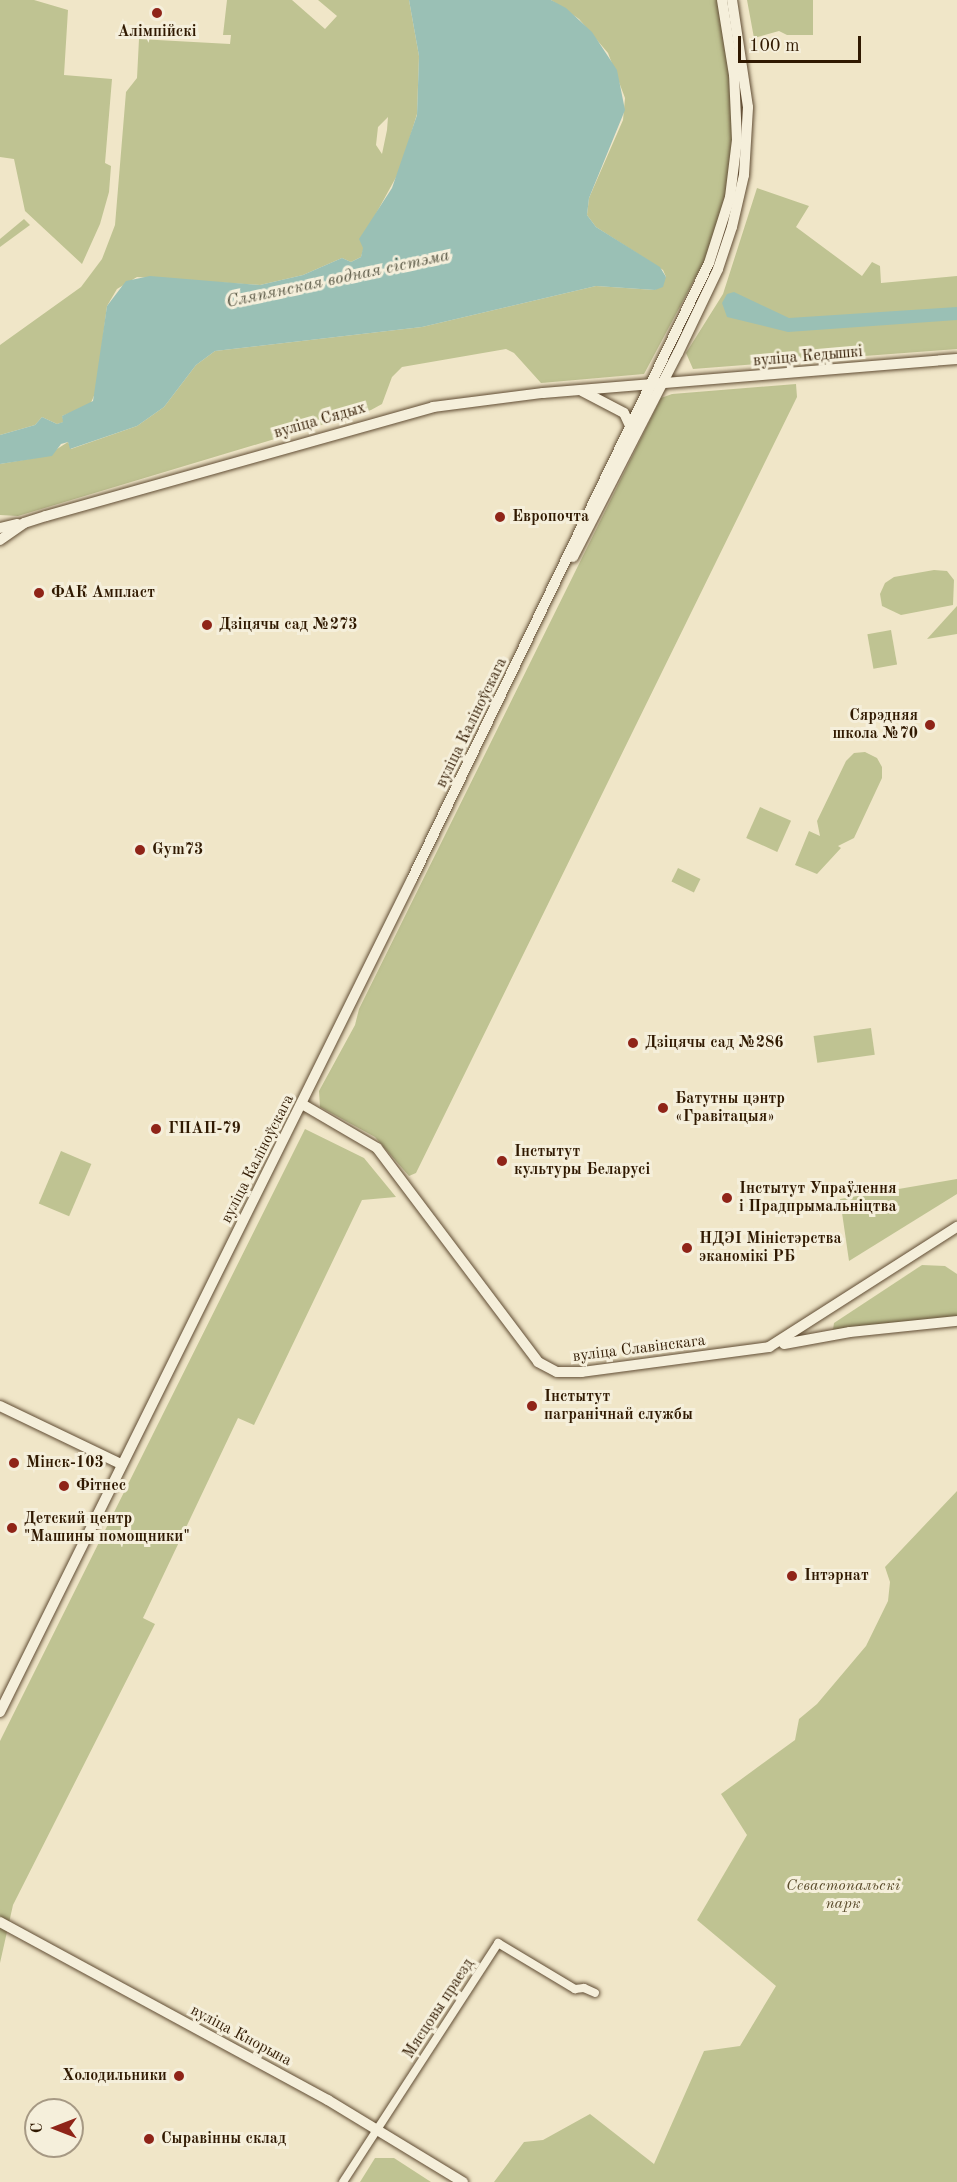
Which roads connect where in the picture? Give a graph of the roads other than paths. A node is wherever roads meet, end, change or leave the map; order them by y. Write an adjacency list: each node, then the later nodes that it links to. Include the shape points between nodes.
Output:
1 (722, 0): 5 (main road, вуліца Каліноўскага, via 737,103 735,174 717,244)
2 (732, 0): 4 (main road, вуліца Каліноўскага, via 748,107 744,175 718,269)
3 (957, 359): 4 (main road, вуліца Кедышкі)
4 (662, 384): 5 (main road, вуліца Сядых); 11 (main road, вуліца Каліноўскага, via 610,491)
5 (649, 386): 6 (main road, вуліца Сядых); 7 (main road, вуліца Каліноўскага)
6 (579, 390): 7 (main road, via 624,412); 8 (main road, вуліца Сядых, via 408,412)
7 (630, 426): 11 (main road, вуліца Каліноўскага)
8 (24, 523): 9 (main road); 10 (main road, вуліца Сядых)
9 (0, 528)
10 (0, 540)
11 (540, 618): 12 (main road, вуліца Каліноўскага)
12 (302, 1104): 17 (main road, вуліца Славінскага, via 364,1137 382,1154 546,1368 577,1373); 19 (main road, вуліца Каліноўскага)
13 (957, 1227): 14 (main road, вуліца Славінскага)
14 (816, 1320): 16 (main road); 17 (main road, вуліца Славінскага)
15 (957, 1322): 16 (main road)
16 (825, 1336): 17 (main road)
17 (769, 1347)
18 (0, 1406): 19 (main road)
19 (121, 1464): 20 (main road, вуліца Каліноўскага)
20 (0, 1712)
21 (0, 1922): 23 (main road, вуліца Кнорына)
22 (595, 1993): 23 (street, Мясцовы праезд, via 575,1989 498,1943)
23 (378, 2130): 24 (street, Мясцовы праезд); 25 (main road, вуліца Кнорына)
24 (343, 2182)
25 (463, 2182)

